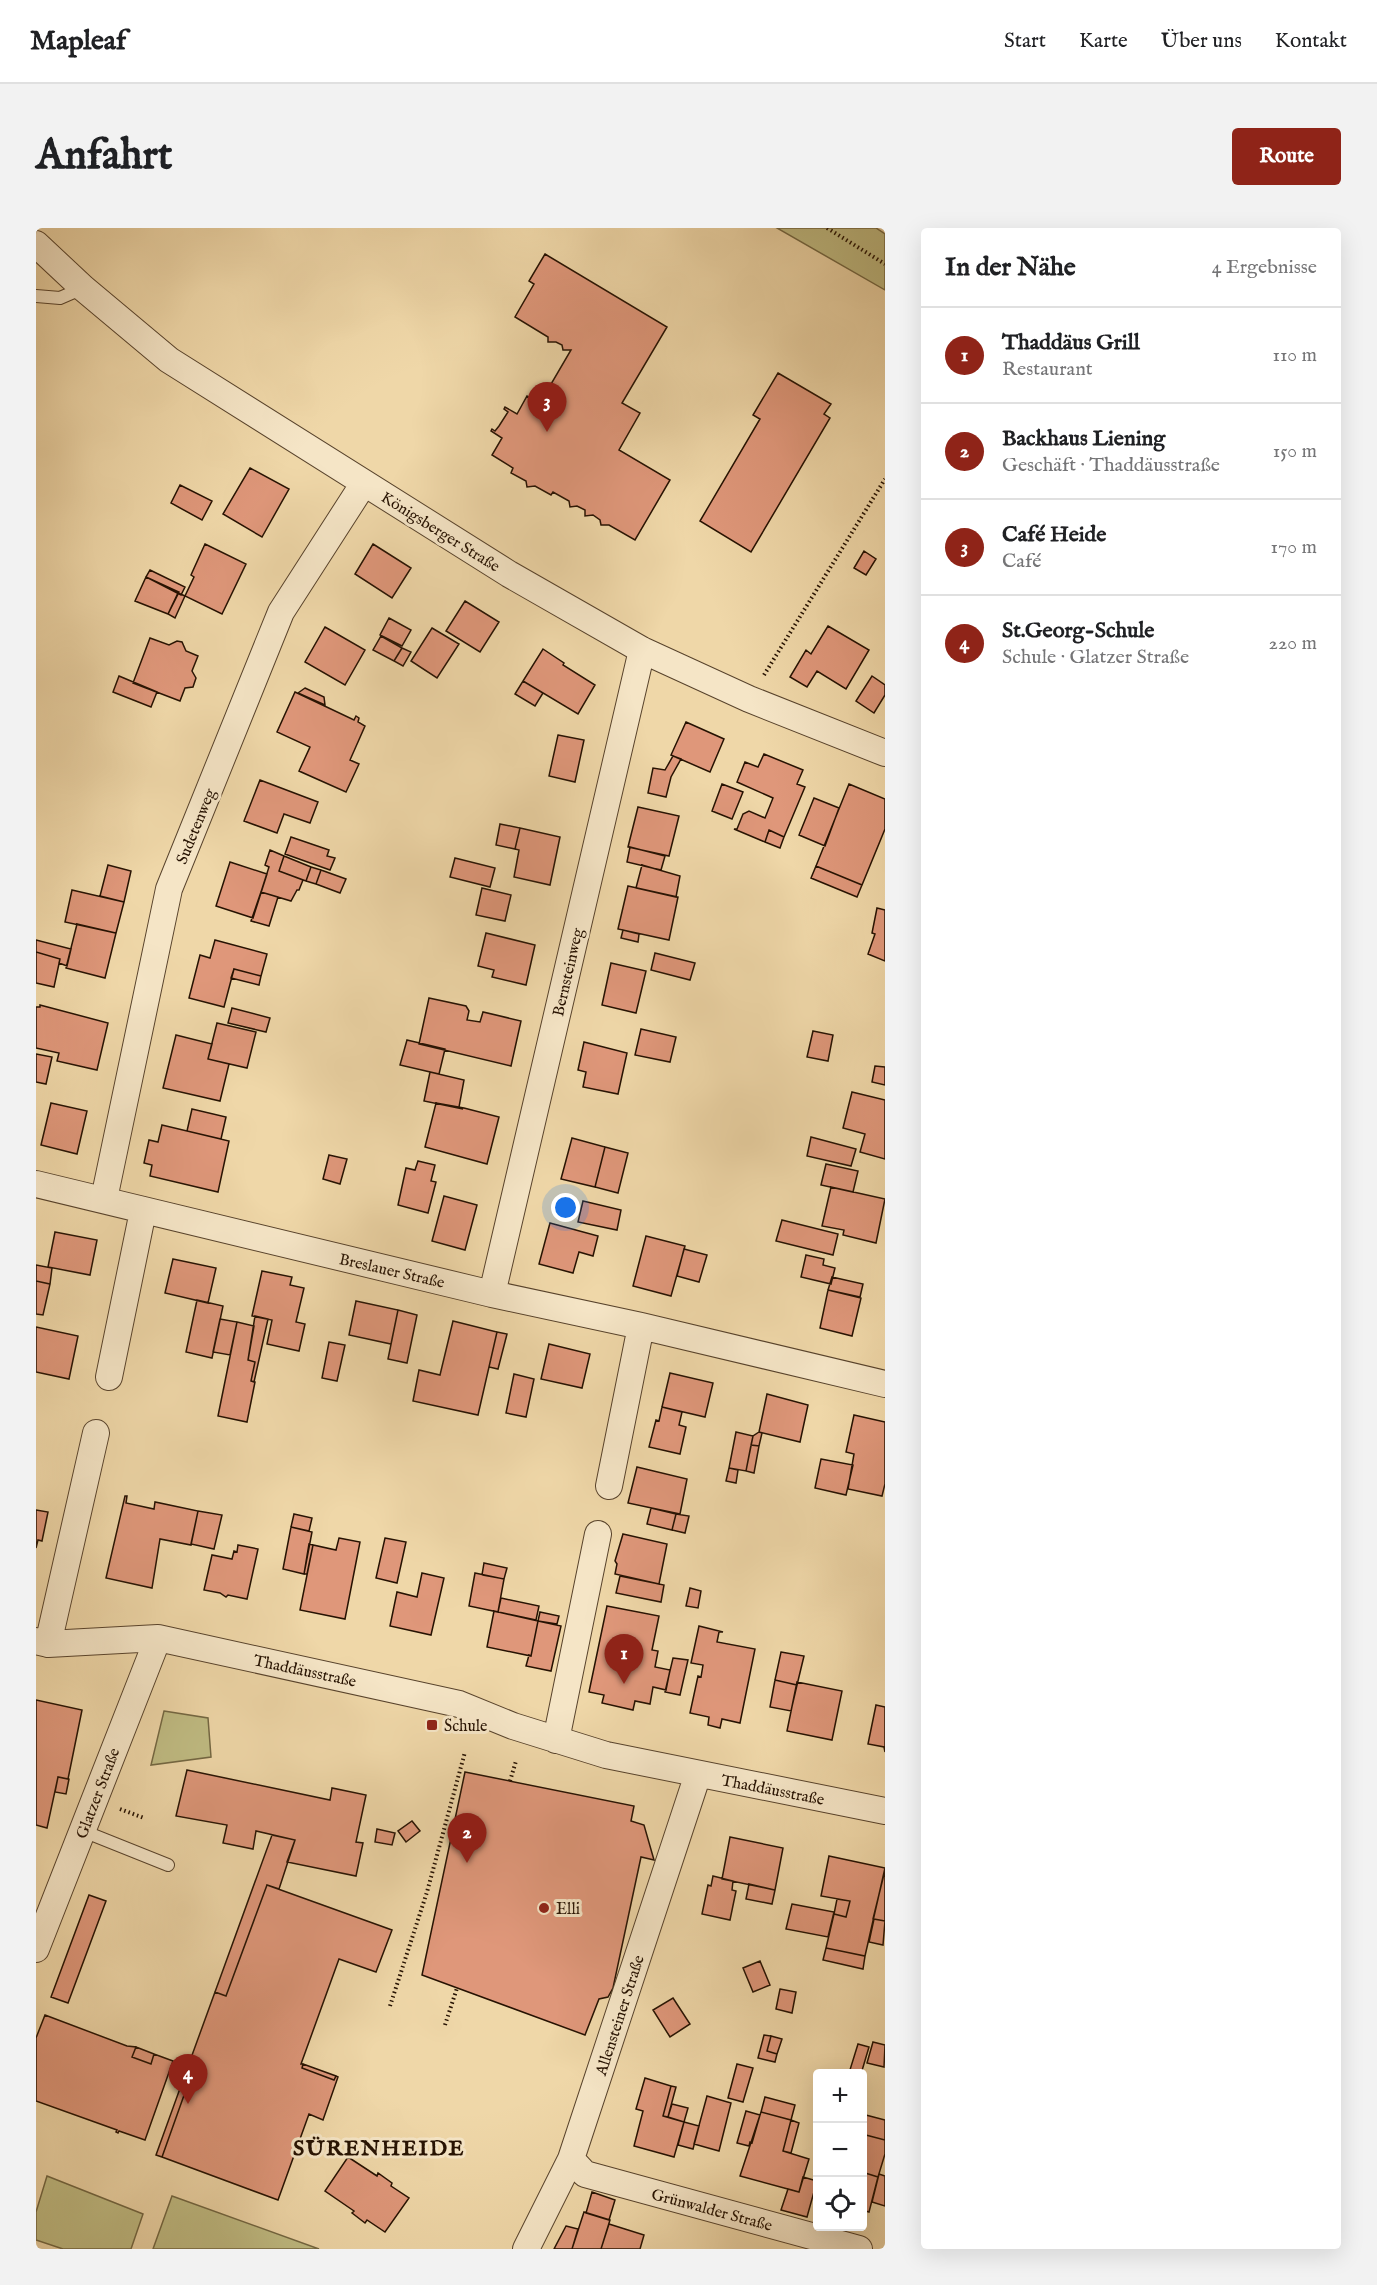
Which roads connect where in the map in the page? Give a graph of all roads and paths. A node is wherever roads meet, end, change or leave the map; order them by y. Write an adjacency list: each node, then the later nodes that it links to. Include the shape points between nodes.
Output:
1 (827, 228): 3 (path)
2 (36, 244): 4 (street, Königsberger Straße)
3 (885, 264)
4 (83, 288): 5 (lane, via 60,298); 7 (street, Königsberger Straße, via 170,360)
5 (36, 296)
6 (885, 479): 9 (path)
7 (364, 483): 8 (street, Königsberger Straße, via 509,574); 12 (street, Sudetenweg, via 281,612 169,889)
8 (642, 650): 9 (street, Königsberger Straße); 14 (street, Bernsteinweg)
9 (749, 699): 10 (street, Königsberger Straße)
10 (885, 753)
11 (36, 1184): 12 (street, Breslauer Straße)
12 (104, 1199): 13 (street, Breslauer Straße)
13 (143, 1211): 14 (street, Breslauer Straße); 16 (street)
14 (492, 1294): 15 (street, Breslauer Straße)
15 (641, 1326): 17 (street, Breslauer Straße); 19 (street)
16 (109, 1377)
17 (884, 1379)
18 (96, 1433): 22 (street, Thaddäusstraße)
19 (609, 1486)
20 (598, 1534): 23 (street)
21 (158, 1638): 22 (street, Thaddäusstraße); 23 (street, Thaddäusstraße, via 459,1704); 29 (street, Glatzer Straße)
22 (42, 1643)
23 (556, 1740): 26 (street, Thaddäusstraße)
24 (465, 1752): 33 (path, via 427,1892)
25 (516, 1761): 27 (path)
26 (698, 1774): 28 (street, Thaddäusstraße); 35 (street, Allensteiner Straße)
27 (510, 1781)
28 (885, 1810)
29 (82, 1831): 30 (lane); 31 (street, Glatzer Straße)
30 (168, 1865)
31 (36, 1949)
32 (457, 1988): 34 (path)
33 (390, 2006)
34 (445, 2025)
35 (571, 2159): 36 (street, Allensteiner Straße); 37 (street, Grünwalder Straße, via 585,2174)
36 (526, 2249)
37 (859, 2249)

